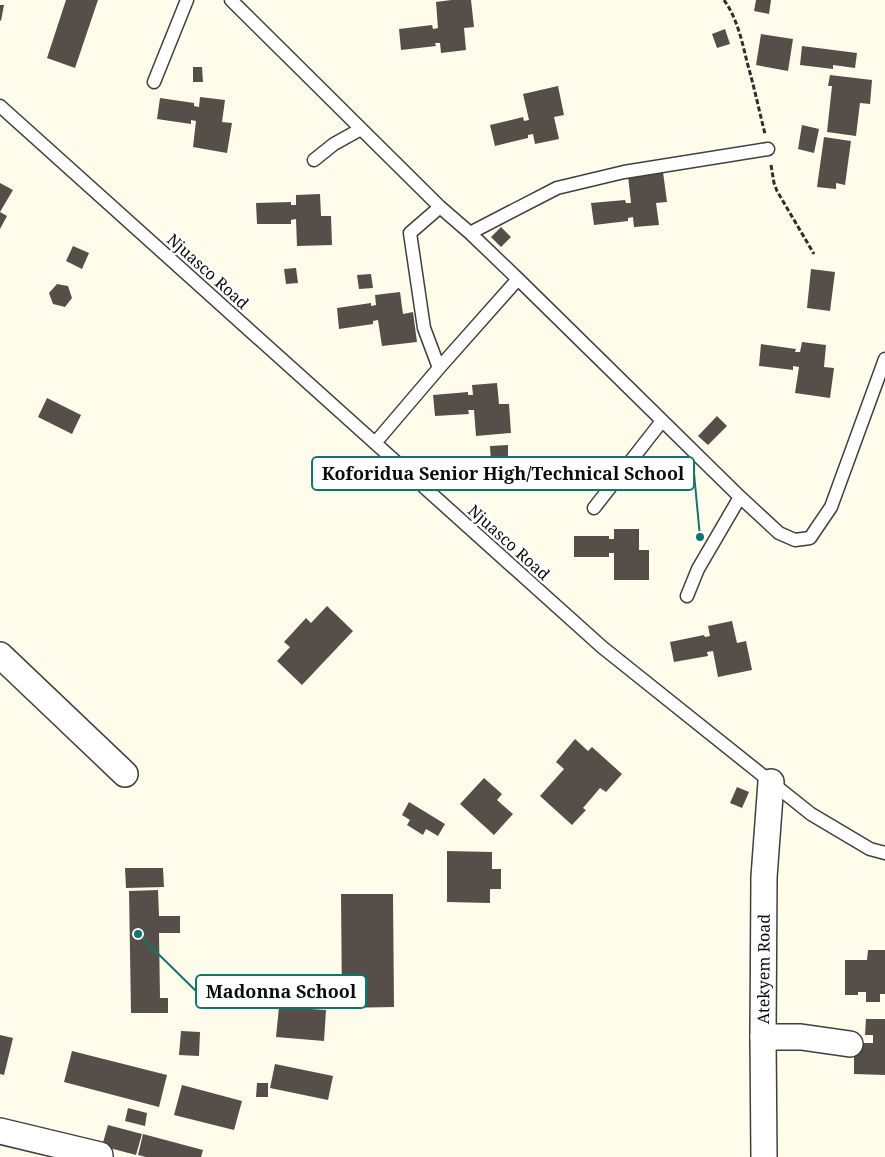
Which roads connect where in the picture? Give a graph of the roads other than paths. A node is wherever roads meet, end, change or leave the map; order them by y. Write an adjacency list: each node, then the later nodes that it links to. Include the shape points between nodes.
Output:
1 (188, 0): 3 (lane)
2 (231, 0): 5 (lane)
3 (154, 82)
4 (0, 106): 14 (lane, Njuasco Road)
5 (361, 129): 7 (lane); 8 (lane)
6 (768, 149): 9 (lane, via 624,172 557,188)
7 (314, 160)
8 (440, 207): 9 (lane); 12 (lane, via 410,233 424,328)
9 (470, 232): 10 (lane)
10 (518, 279): 12 (lane); 13 (lane)
11 (885, 359): 15 (lane, via 832,507 810,538 795,540 779,533)
12 (439, 368): 14 (lane)
13 (662, 421): 15 (lane); 16 (lane)
14 (375, 443): 20 (lane, Njuasco Road, via 602,647)
15 (740, 497): 17 (lane, via 698,569)
16 (594, 508)
17 (687, 596)
18 (0, 655): 19 (street)
19 (125, 774)
20 (771, 782): 21 (lane, Njuasco Road, via 811,814 870,849); 22 (street, Atekyem Road, via 764,876)
21 (885, 853)
22 (763, 1037): 23 (street, via 801,1037); 26 (street, Atekyem Road)
23 (850, 1044)
24 (0, 1131): 25 (street)
25 (100, 1157)
26 (764, 1157)

